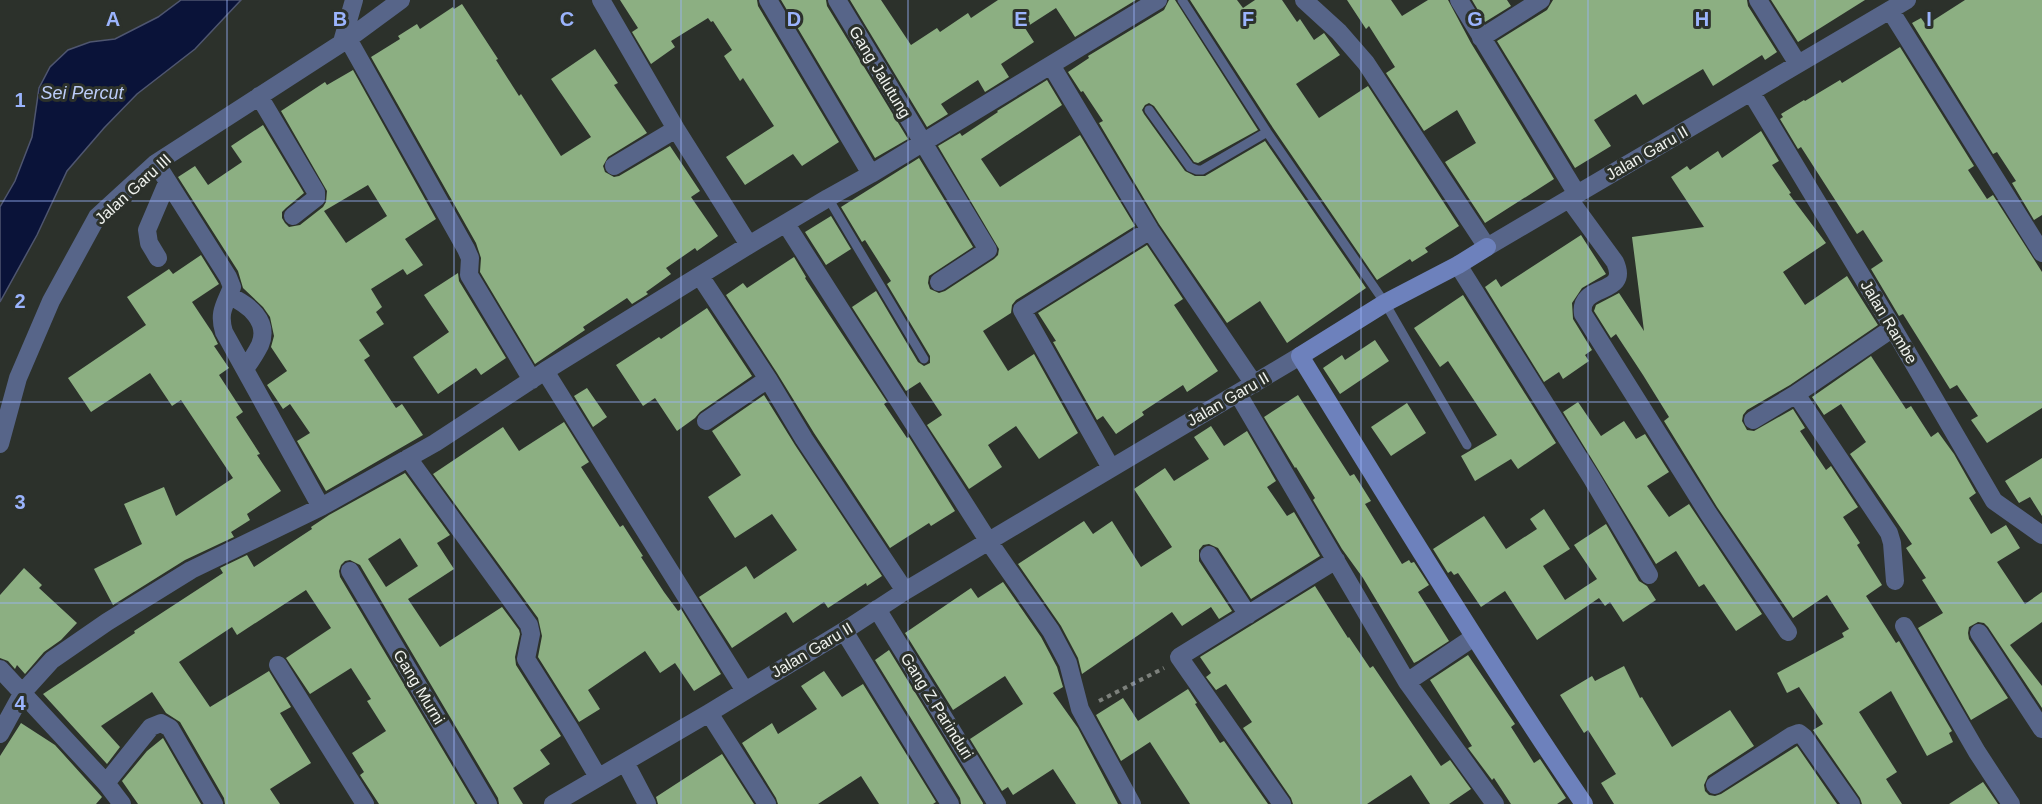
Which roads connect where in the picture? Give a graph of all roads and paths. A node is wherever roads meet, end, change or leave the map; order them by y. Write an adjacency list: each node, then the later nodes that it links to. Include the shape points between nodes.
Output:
1 (354, 0): 15 (street)
2 (401, 0): 15 (street, Jalan Garu III)
3 (602, 0): 21 (street)
4 (768, 0): 26 (street)
5 (837, 0): 23 (street, Gang Jalutung)
6 (1158, 0): 17 (street)
7 (1182, 0): 22 (lane)
8 (1304, 0): 34 (street, via 1366,63)
9 (1459, 0): 14 (street)
10 (1541, 0): 14 (street)
11 (1758, 0): 16 (street)
12 (1907, 0): 13 (street, Jalan Garu II)
13 (1890, 10): 16 (street, Jalan Garu II); 35 (street)
14 (1481, 38): 28 (street)
15 (345, 40): 19 (street, Jalan Garu III); 46 (street, via 466,249 469,274)
16 (1798, 64): 18 (street, Jalan Garu II)
17 (1051, 65): 23 (street); 32 (street)
18 (1751, 92): 28 (street, Jalan Garu II); 42 (street, Jalan Rambe)
19 (259, 96): 24 (street, Jalan Garu III); 30 (street, via 316,192 313,202)
20 (1149, 110): 22 (lane, via 1190,167 1197,171)
21 (676, 129): 25 (street); 33 (street)
22 (1267, 132): 41 (lane)
23 (922, 143): 26 (street); 39 (street, Gang Jalutung, via 988,250)
24 (156, 163): 27 (street); 53 (street, Jalan Garu III, via 97,217 34,340 18,378)
25 (614, 166)
26 (871, 174): 29 (street)
27 (167, 183): 36 (street, via 147,230); 40 (street, via 228,277 232,287)
28 (1573, 197): 34 (street, Jalan Garu II); 70 (street, via 1620,273 1612,284 1587,298 1582,306 1583,315)
29 (828, 198): 31 (street); 44 (lane)
30 (293, 216)
31 (786, 224): 33 (street); 59 (street)
32 (1150, 230): 48 (street); 56 (street, via 1022,310)
33 (749, 245): 38 (street)
34 (1487, 247): 37 (street, Jalan Garu II)
35 (2042, 253)
36 (158, 258)
37 (1458, 265): 41 (street, Jalan Garu II); 63 (street)
38 (700, 276): 46 (street); 47 (street)
39 (939, 282)
40 (229, 296): 45 (street, via 220,320); 45 (street, via 254,312 263,329 260,344)
41 (1385, 303): 43 (street, Jalan Garu II); 54 (lane)
42 (1893, 328): 50 (street); 58 (street, Jalan Rambe, via 1994,501)
43 (1300, 356): 48 (street, Jalan Garu II); 72 (street)
44 (924, 359)
45 (245, 369): 57 (street)
46 (539, 376): 55 (street); 77 (street)
47 (768, 379): 52 (street); 65 (street)
48 (1254, 384): 49 (street, Jalan Garu II)
49 (1238, 394): 56 (street, Jalan Garu II); 61 (street)
50 (1796, 394): 51 (street); 64 (street, via 1889,533)
51 (1753, 420)
52 (706, 421)
53 (0, 444)
54 (1467, 445)
55 (408, 458): 57 (street); 84 (street, via 529,625 526,659)
56 (1111, 468): 59 (street, Jalan Garu II)
57 (321, 507): 78 (street, via 191,570 107,622 52,660)
58 (2042, 535)
59 (989, 542): 65 (street, Jalan Garu II); 79 (street, via 1060,647)
60 (1209, 555): 67 (street)
61 (1336, 560): 67 (street); 76 (street)
62 (350, 571): 90 (street, Gang Murni)
63 (1649, 574)
64 (1895, 581)
65 (905, 591): 66 (street, Jalan Garu II)
66 (877, 609): 69 (street, Jalan Garu II); 95 (street, Gang Z Parinduri)
67 (1248, 615): 73 (street)
68 (1904, 626): 101 (street)
69 (844, 631): 77 (street, Jalan Garu II); 94 (street)
70 (1788, 632)
71 (1979, 633): 81 (street)
72 (1474, 637): 76 (street); 99 (street)
73 (1179, 657): 79 (path, via 1156,674); 97 (street)
74 (278, 665): 89 (street)
75 (0, 669): 78 (street)
76 (1407, 682): 98 (street)
77 (745, 691): 80 (street, Jalan Garu II)
78 (23, 692): 82 (street); 85 (street)
79 (1080, 709): 96 (street)
80 (709, 713): 83 (street, Jalan Garu II); 93 (street)
81 (2042, 729)
82 (0, 734)
83 (625, 762): 84 (street, Jalan Garu II); 92 (street)
84 (598, 777): 91 (street, Jalan Garu II)
85 (106, 783): 87 (street); 88 (street, via 151,727 161,723 170,728)
86 (1715, 786): 100 (street, via 1799,733)
87 (122, 804)
88 (214, 804)
89 (365, 804)
90 (488, 804)
91 (553, 804)
92 (647, 804)
93 (767, 804)
94 (950, 804)
95 (997, 804)
96 (1132, 804)
97 (1282, 804)
98 (1495, 804)
99 (1584, 804)
100 (1851, 804)
101 (2011, 804)

